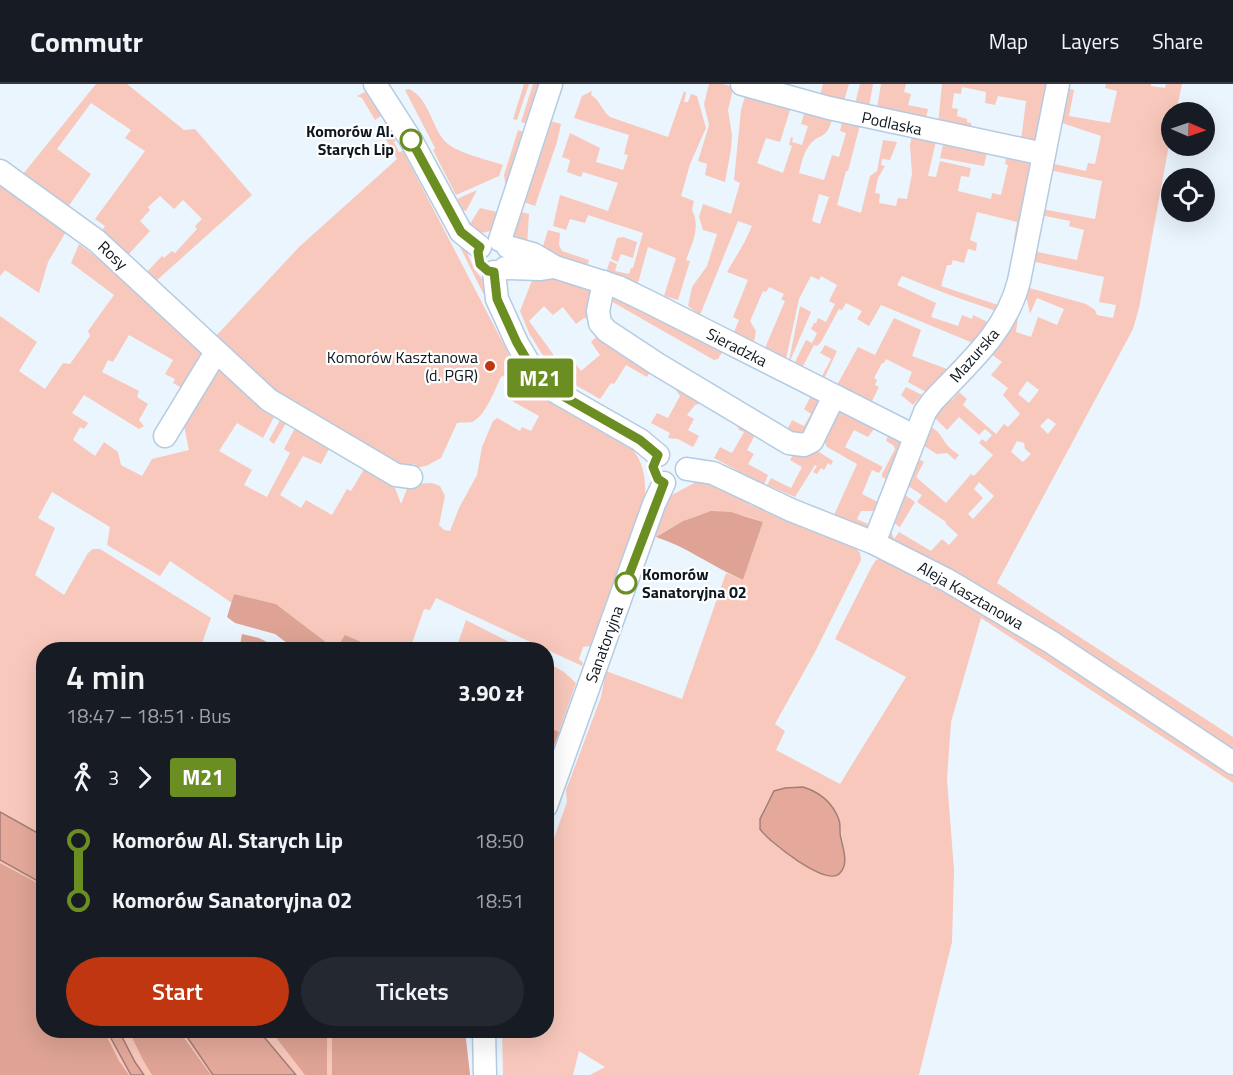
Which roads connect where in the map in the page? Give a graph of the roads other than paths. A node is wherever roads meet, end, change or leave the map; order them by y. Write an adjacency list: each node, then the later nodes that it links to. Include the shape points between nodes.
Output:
1 (375, 84): 7 (street, via 461,232)
2 (550, 84): 7 (street)
3 (742, 84): 5 (street, Podlaska, via 829,108)
4 (1058, 84): 5 (street, Mazurska)
5 (1044, 154): 12 (street, Mazurska, via 1010,307 992,338 932,402)
6 (0, 171): 9 (street, Rosy, via 97,241)
7 (497, 255): 8 (street, Sieradzka); 13 (street, via 497,299 533,370 556,392 640,440)
8 (604, 282): 10 (street, Sieradzka); 10 (street, via 598,311 600,323 607,331 789,443 804,446 812,441)
9 (216, 352): 11 (street); 15 (street, Rosy, via 269,400 396,475)
10 (834, 396): 12 (street, Sieradzka)
11 (165, 436)
12 (914, 436): 17 (street, Mazurska)
13 (658, 455): 14 (street, via 668,450 678,452); 16 (street, via 653,467)
14 (687, 469): 16 (street, via 679,482); 17 (street, Aleja Kasztanowa, via 713,473)
15 (411, 477)
16 (664, 483): 19 (street, Sanatoryjna)
17 (874, 543): 18 (street, Aleja Kasztanowa, via 986,602)
18 (1233, 763)
19 (554, 784)
20 (484, 1038): 21 (street)
21 (485, 1075)

